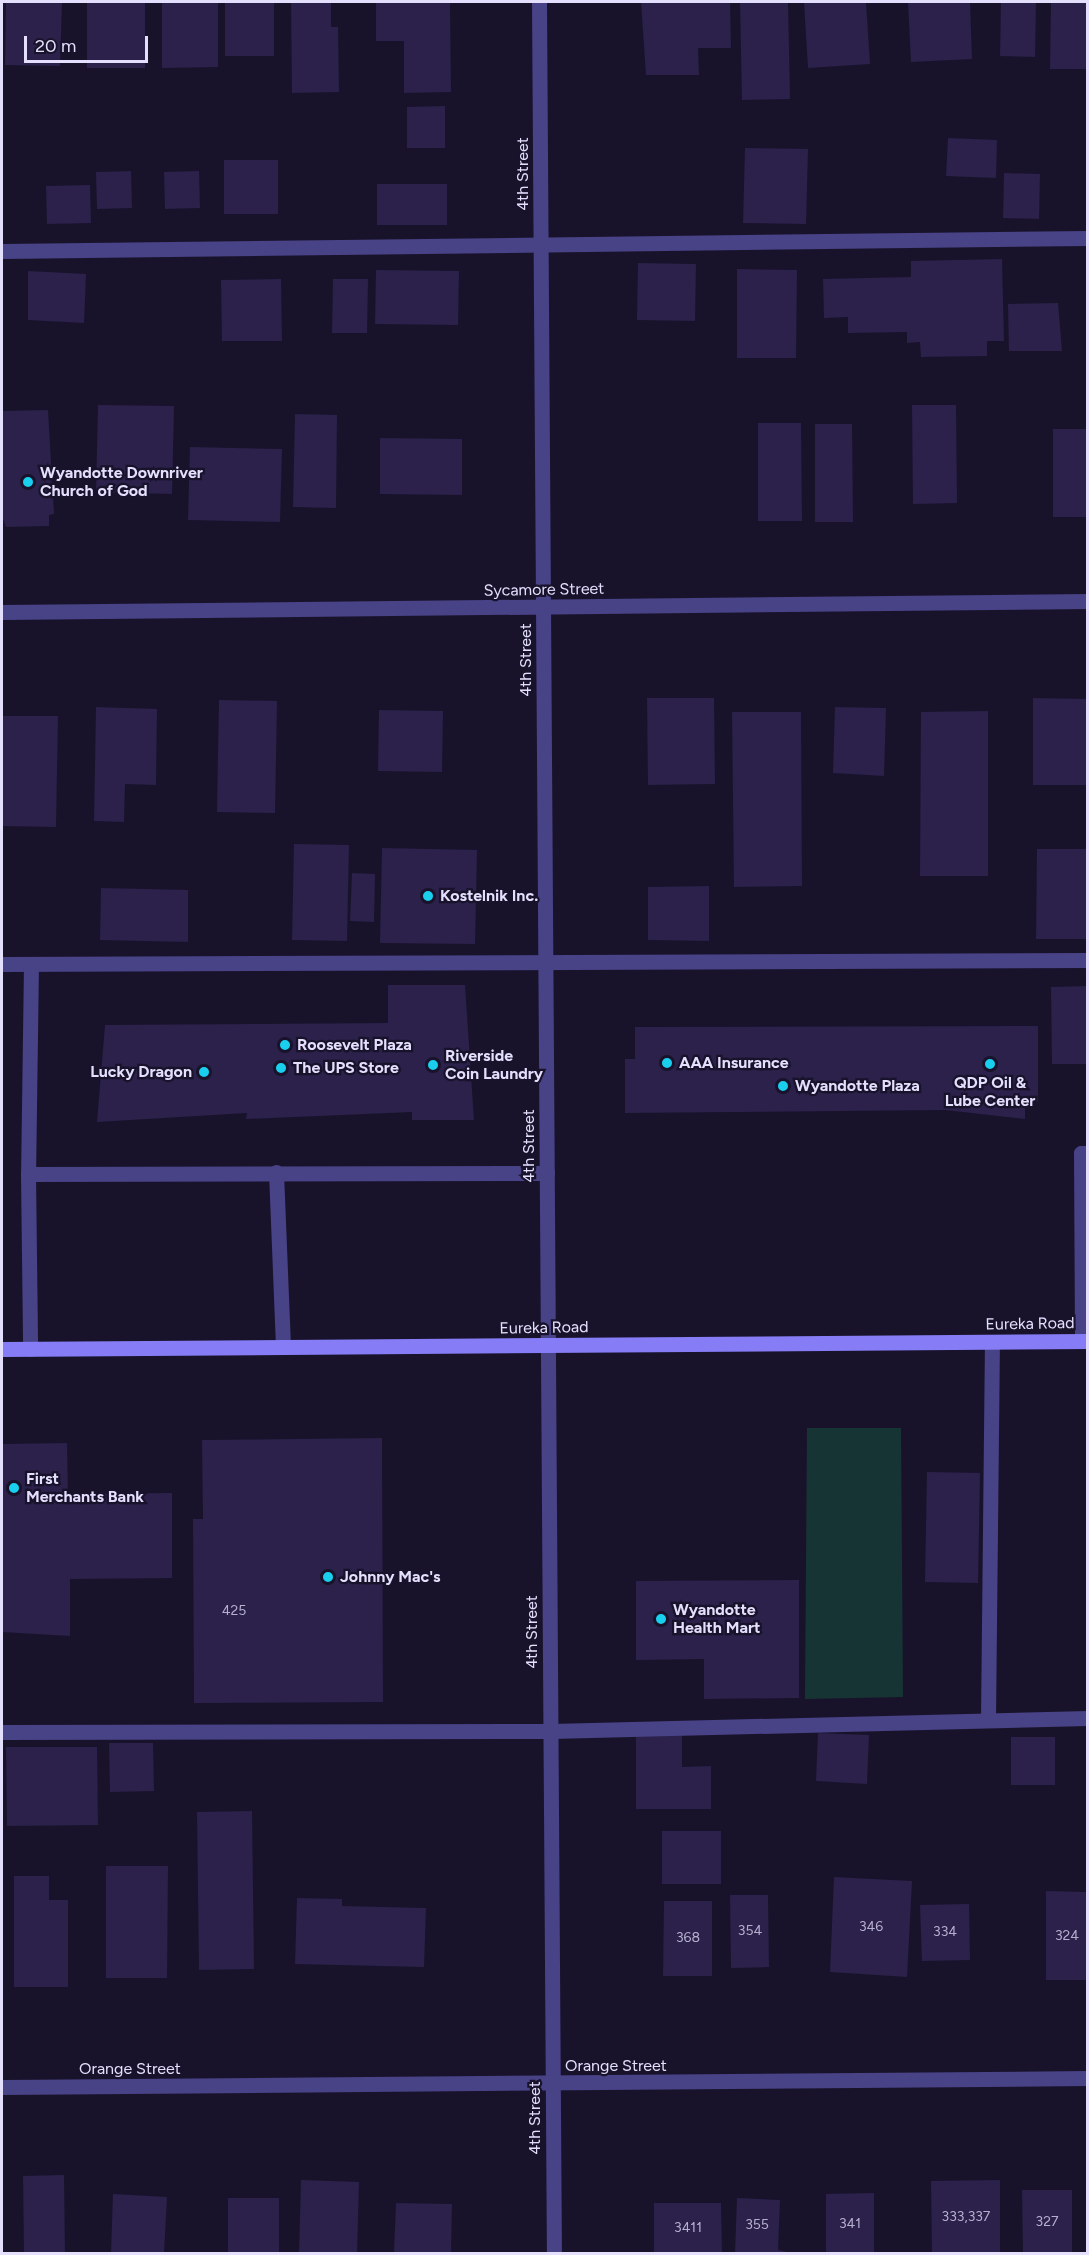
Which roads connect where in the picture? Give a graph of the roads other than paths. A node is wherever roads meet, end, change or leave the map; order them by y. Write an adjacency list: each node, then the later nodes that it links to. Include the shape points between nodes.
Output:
1 (539, 2): 3 (street, 4th Street)
2 (1088, 238): 3 (street)
3 (541, 243): 4 (street); 6 (street, 4th Street)
4 (2, 251)
5 (1088, 601): 6 (street, Sycamore Street)
6 (543, 608): 7 (street, Sycamore Street); 11 (street, 4th Street)
7 (2, 612)
8 (1088, 960): 11 (street)
9 (2, 964): 10 (street)
10 (31, 964): 11 (street); 14 (street)
11 (546, 966): 15 (street, 4th Street)
12 (1088, 1153): 16 (street, via 1081,1153)
13 (276, 1172): 14 (street); 15 (street); 19 (street)
14 (28, 1173): 21 (street)
15 (547, 1173): 18 (street, 4th Street)
16 (1085, 1341): 17 (main road, Eureka Road)
17 (992, 1343): 18 (main road, Eureka Road); 23 (street)
18 (548, 1346): 19 (main road, Eureka Road); 24 (street, 4th Street)
19 (284, 1347): 21 (main road, Eureka Road)
20 (2, 1349): 21 (main road, Eureka Road)
21 (30, 1349)
22 (1088, 1718): 23 (street)
23 (988, 1719): 24 (street)
24 (551, 1731): 25 (street); 27 (street, 4th Street)
25 (2, 1732)
26 (1088, 2078): 27 (street, Orange Street)
27 (554, 2084): 28 (street, Orange Street); 29 (street, 4th Street)
28 (2, 2087)
29 (554, 2253)

